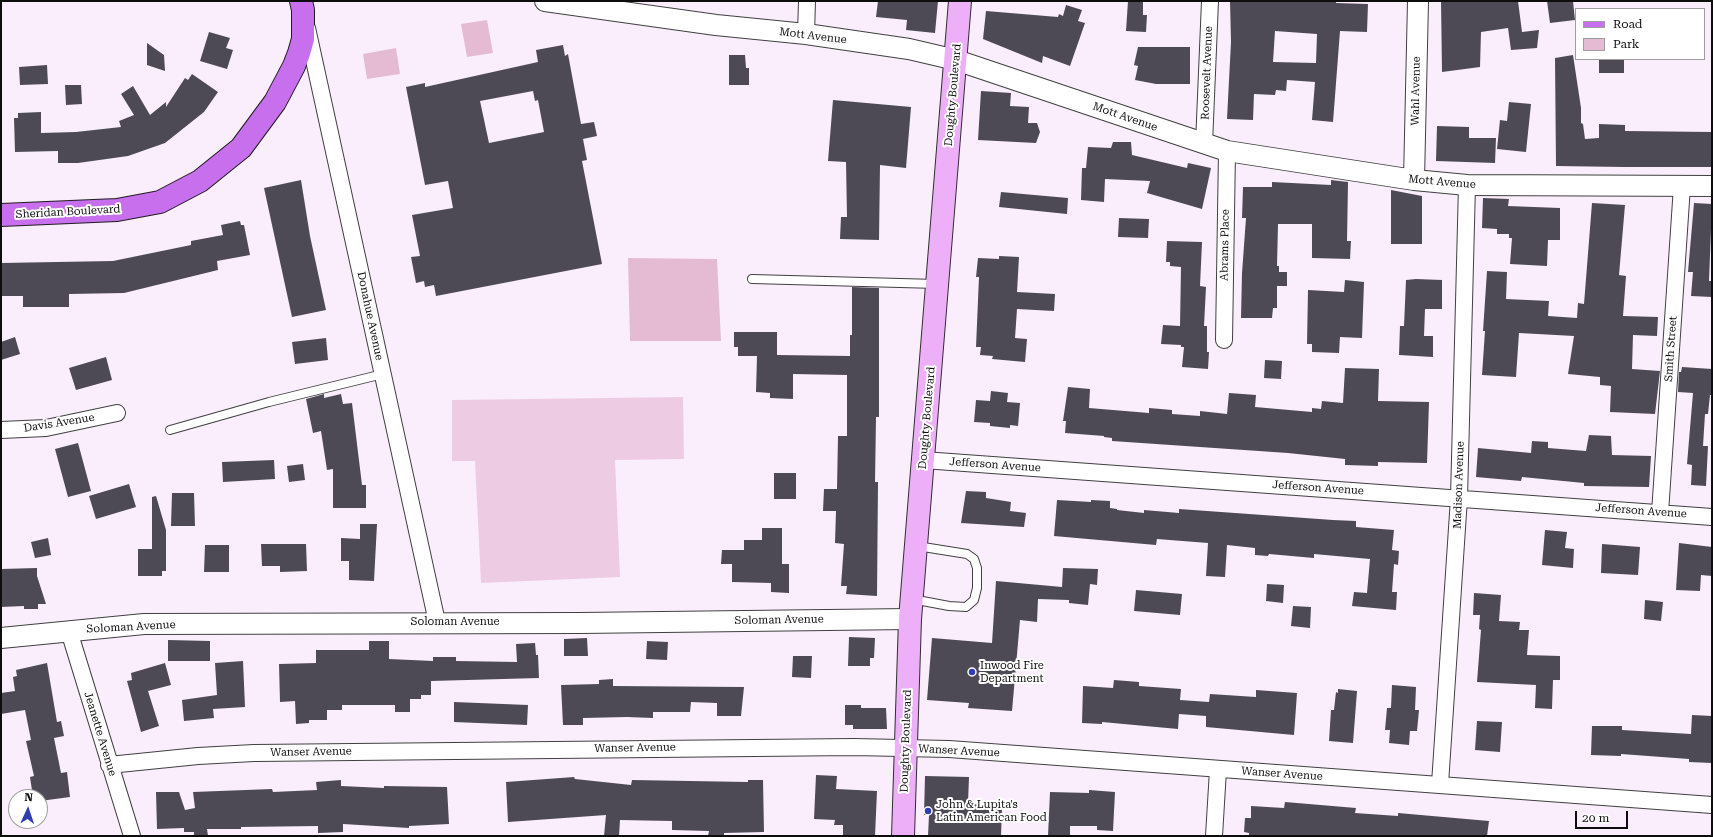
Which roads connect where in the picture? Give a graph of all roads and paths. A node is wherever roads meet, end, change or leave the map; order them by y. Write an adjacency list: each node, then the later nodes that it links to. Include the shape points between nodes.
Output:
1 (545, 1): 7 (street, Mott Avenue)
2 (807, 1): 8 (street)
3 (960, 1): 9 (main road, Doughty Boulevard)
4 (1210, 1): 10 (street, Roosevelt Avenue)
5 (1418, 1): 12 (street, Wahl Avenue)
6 (302, 6): 16 (main road, Sheridan Boulevard, via 302,39 299,53 275,102 241,148 200,181 160,202 117,210); 20 (street, Donahue Avenue)
7 (610, 6): 8 (street, Mott Avenue, via 716,25)
8 (806, 34): 9 (street, Mott Avenue, via 909,49)
9 (956, 60): 10 (street, Mott Avenue); 18 (main road, Doughty Boulevard)
10 (1204, 144): 11 (street, Mott Avenue)
11 (1227, 151): 12 (street, Mott Avenue); 19 (street, Abrams Place)
12 (1414, 180): 13 (street, Mott Avenue)
13 (1467, 185): 14 (street, Mott Avenue); 25 (street, Madison Avenue)
14 (1682, 186): 15 (street, Mott Avenue); 26 (street, Smith Street)
15 (1712, 186)
16 (1, 215)
17 (752, 279): 18 (lane)
18 (938, 284): 24 (main road, Doughty Boulevard)
19 (1224, 340)
20 (383, 374): 23 (lane); 30 (street, Donahue Avenue)
21 (117, 413): 22 (street, Davis Avenue, via 46,428)
22 (1, 430)
23 (170, 430)
24 (923, 460): 25 (street, Jefferson Avenue); 28 (main road, Doughty Boulevard)
25 (1459, 498): 26 (street, Jefferson Avenue); 36 (street, Madison Avenue)
26 (1660, 513): 27 (street, Jefferson Avenue)
27 (1712, 517)
28 (916, 546): 29 (main road, Doughty Boulevard); 29 (lane, via 967,554 974,559 977,568 977,588 974,600 966,607)
29 (911, 609): 30 (street, Soloman Avenue, via 580,623); 33 (main road, Doughty Boulevard)
30 (437, 622): 31 (street, Soloman Avenue, via 144,624)
31 (69, 631): 32 (street, Soloman Avenue); 34 (street, Jeanette Avenue)
32 (1, 638)
33 (905, 749): 34 (street, Wanser Avenue, via 854,746 254,753); 35 (street, Wanser Avenue); 39 (main road, Doughty Boulevard)
34 (109, 765): 38 (street, Jeanette Avenue)
35 (1218, 770): 36 (street, Wanser Avenue); 40 (street)
36 (1440, 784): 37 (street, Wanser Avenue)
37 (1712, 805)
38 (132, 836)
39 (903, 836)
40 (1214, 836)

